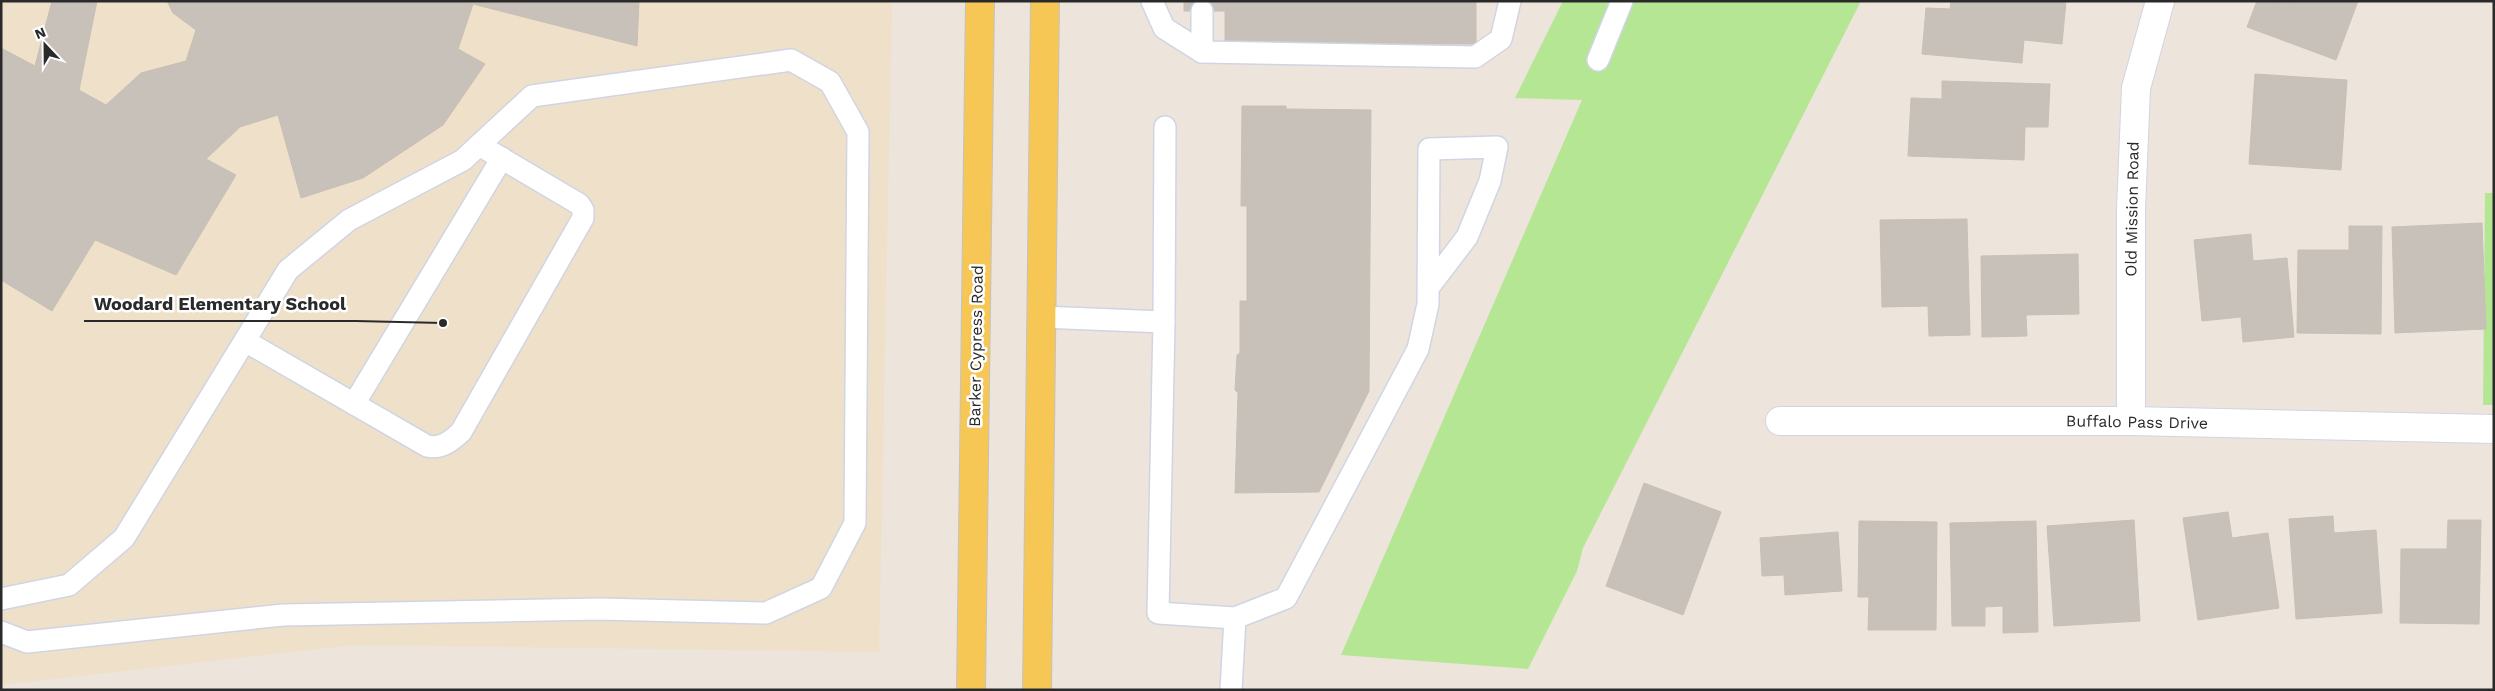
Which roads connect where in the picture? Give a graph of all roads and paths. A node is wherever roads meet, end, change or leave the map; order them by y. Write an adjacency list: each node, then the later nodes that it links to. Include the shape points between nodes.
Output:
1 (980, 1): 24 (main road, Barker Cypress Road)
2 (1045, 1): 14 (main road)
3 (1152, 1): 8 (lane, via 1164,28)
4 (1510, 1): 8 (lane, via 1501,39 1475,58)
5 (1622, 1): 9 (lane)
6 (2160, 1): 19 (street, Old Mission Road, via 2136,88 2131,209)
7 (1202, 11): 8 (lane)
8 (1202, 52)
9 (1598, 60)
10 (1166, 127): 15 (lane)
11 (479, 145): 12 (lane); 16 (lane, via 463,160 349,220 288,270); 23 (lane, via 532,96 791,60 830,82 858,132 855,523 821,588 766,613 599,609 283,614 27,642)
12 (502, 158): 17 (lane); 17 (lane, via 579,204 583,218 461,432 444,445 427,446)
13 (1428, 288): 13 (lane, via 1429,149 1497,147 1490,181 1467,237); 22 (lane, via 1428,304 1418,349 1286,598)
14 (1041, 317): 15 (lane); 25 (main road)
15 (1164, 322): 22 (lane, via 1158,613)
16 (245, 341): 17 (lane); 21 (lane, via 124,538 69,585)
17 (354, 404)
18 (1780, 421): 19 (street, Buffalo Pass Drive)
19 (2131, 421): 20 (street, Buffalo Pass Drive)
20 (2494, 429)
21 (1, 599)
22 (1236, 618): 26 (lane)
23 (1, 632)
24 (971, 690)
25 (1037, 690)
26 (1231, 690)

